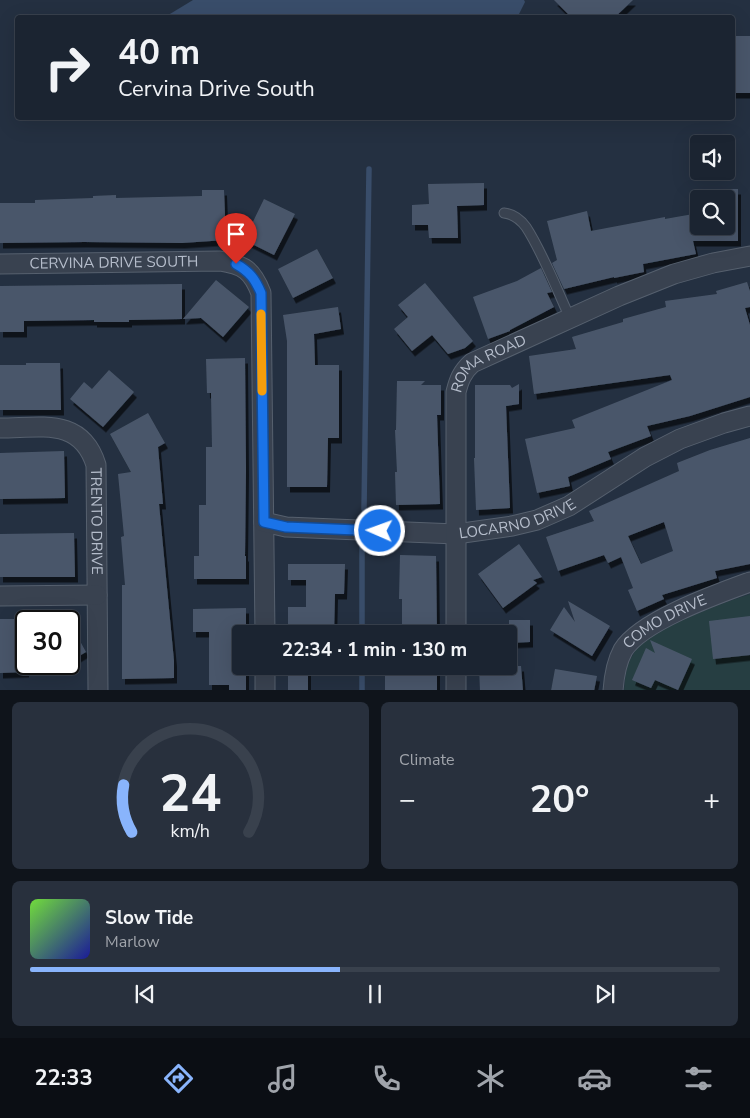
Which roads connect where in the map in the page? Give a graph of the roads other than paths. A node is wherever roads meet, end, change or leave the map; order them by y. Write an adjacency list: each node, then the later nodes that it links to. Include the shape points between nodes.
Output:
1 (504, 213): 4 (lane, via 513,214 525,226)
2 (750, 256): 4 (street, ROMA ROAD, via 674,274)
3 (0, 264): 7 (street, CERVINA DRIVE SOUTH, via 220,261 248,270 256,279 261,293)
4 (570, 318): 8 (street, ROMA ROAD, via 472,363 459,379 456,392)
5 (750, 416): 8 (street, LOCARNO DRIVE, via 662,447 557,512 512,526)
6 (0, 428): 10 (street, TRENTO DRIVE, via 61,429 78,436 92,454 96,466)
7 (264, 522): 8 (street, LOCARNO DRIVE, via 286,527); 12 (street, CERVINA DRIVE SOUTH)
8 (456, 534): 13 (street, ROMA ROAD)
9 (750, 582): 19 (street, COMO DRIVE, via 670,615 632,639 619,659)
10 (97, 595): 11 (street); 16 (street, TRENTO DRIVE)
11 (0, 596)
12 (265, 625)
13 (456, 625)
14 (265, 675): 17 (street)
15 (456, 675): 18 (street)
16 (98, 690)
17 (265, 690)
18 (456, 690)
19 (613, 690)

